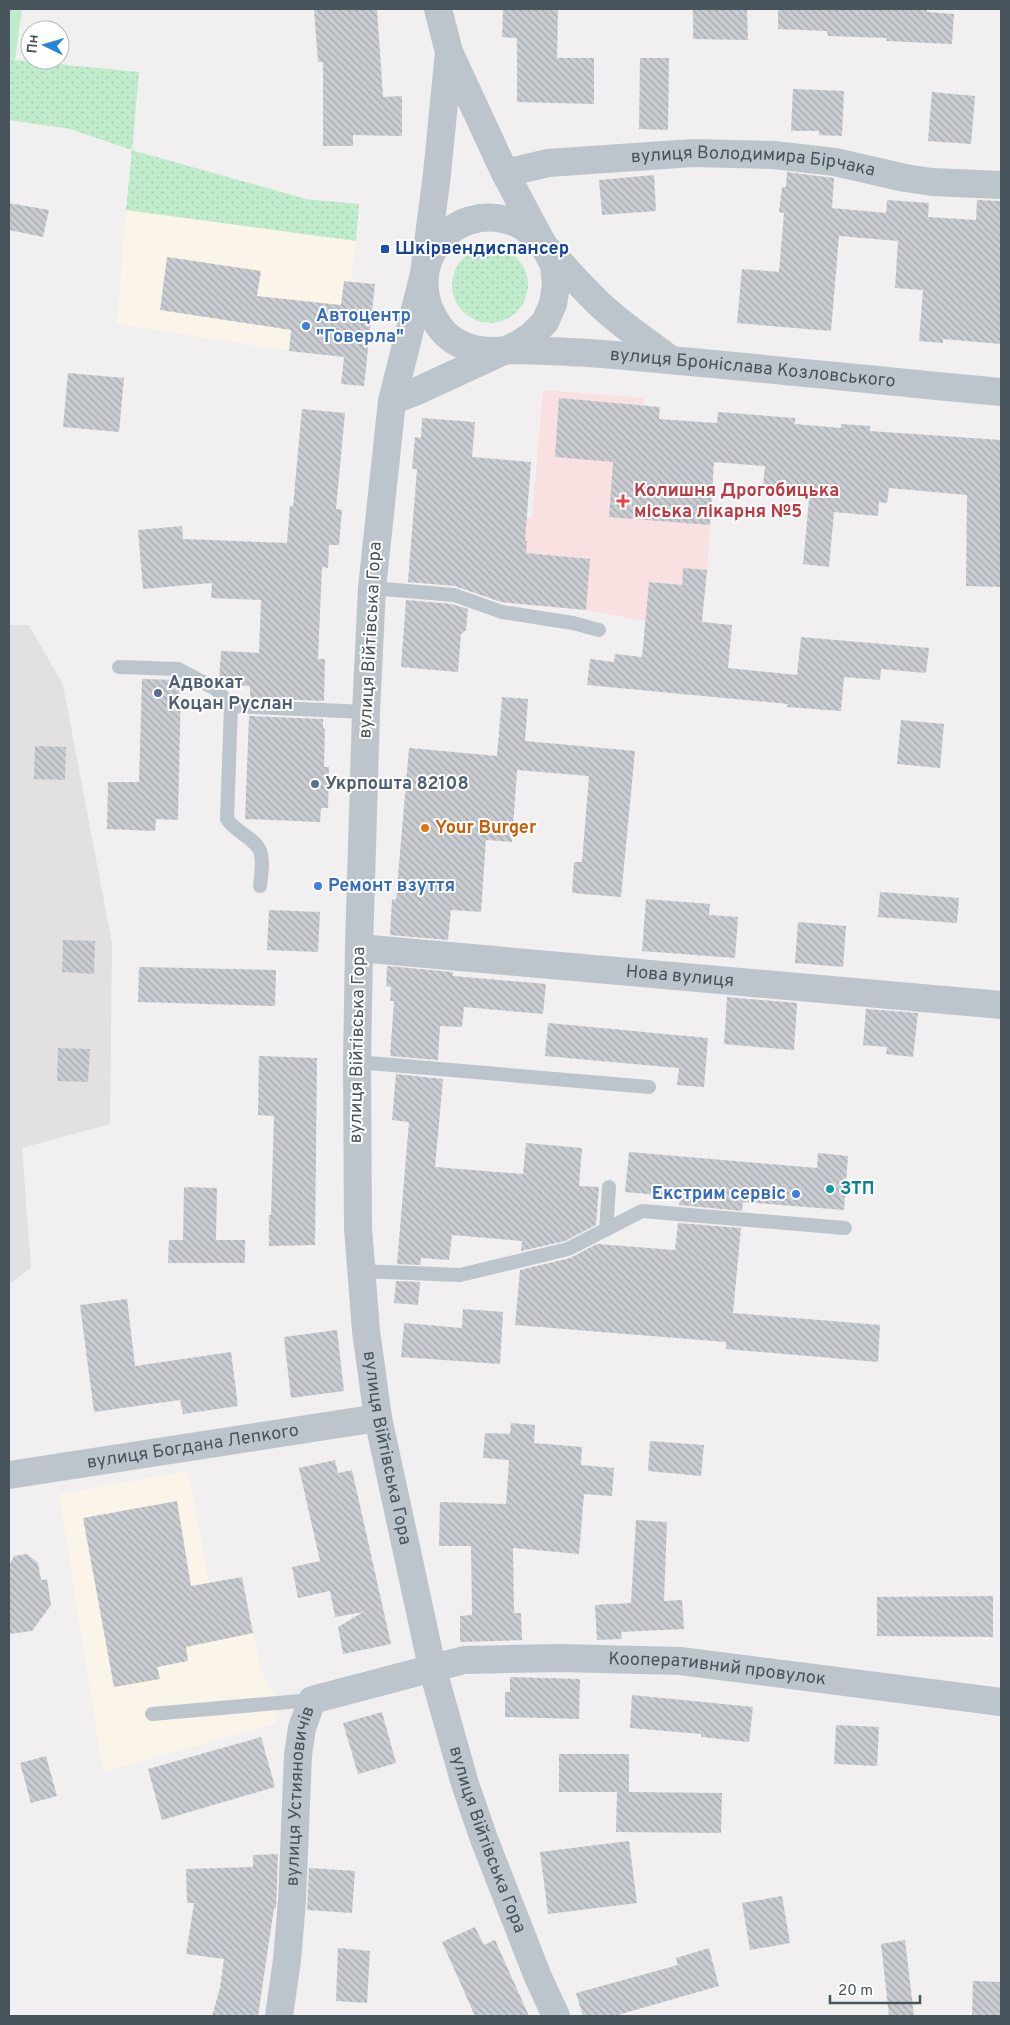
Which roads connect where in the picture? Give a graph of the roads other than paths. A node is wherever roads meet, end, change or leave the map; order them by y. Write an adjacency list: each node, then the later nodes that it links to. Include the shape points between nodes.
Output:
1 (438, 9): 2 (street, вулиця Війтівська Гора)
2 (449, 52): 3 (street, вулиця Війтівська Гора); 6 (street, вулиця Війтівська Гора)
3 (505, 173): 4 (street, вулиця Володимира Бірчака, via 548,163 693,153 774,155 835,162 932,182); 5 (street, вулиця Війтівська Гора)
4 (1001, 185)
5 (546, 248): 6 (street, via 519,224 485,218 467,221 438,242 429,256); 7 (street, via 554,265 556,285 553,304 545,322 531,336); 8 (street, via 606,310)
6 (424, 274): 7 (street, via 424,294 441,330 456,342 475,349); 10 (street, вулиця Війтівська Гора)
7 (504, 350): 8 (street, вулиця Броніслава Козловського, via 574,351); 10 (street)
8 (671, 360): 9 (street, вулиця Броніслава Козловського)
9 (1001, 392)
10 (392, 401): 11 (street, вулиця Війтівська Гора)
11 (372, 588): 12 (lane, via 454,595 502,612); 15 (street, вулиця Війтівська Гора)
12 (599, 630)
13 (120, 667): 14 (lane, via 178,669 216,689)
14 (231, 706): 15 (lane); 16 (lane, via 226,819 261,852)
15 (366, 712): 17 (street, вулиця Війтівська Гора)
16 (260, 886)
17 (359, 948): 18 (street, Нова вулиця); 19 (street, вулиця Війтівська Гора)
18 (1001, 1005)
19 (357, 1062): 20 (lane); 24 (street, вулиця Війтівська Гора)
20 (649, 1087)
21 (609, 1188): 23 (lane)
22 (845, 1228): 23 (lane, via 642,1211)
23 (606, 1230): 24 (lane, via 568,1249 460,1276)
24 (361, 1271): 25 (street, вулиця Війтівська Гора)
25 (378, 1418): 26 (street, вулиця Богдана Лепкого); 27 (street, вулиця Війтівська Гора)
26 (9, 1475)
27 (432, 1667): 28 (street, вулиця Устияновичів); 29 (street, Кооперативний провулок, via 464,1660 680,1661); 32 (street, вулиця Війтівська Гора, via 484,1839)
28 (312, 1700): 30 (lane); 31 (street, вулиця Устияновичів, via 302,1728 298,1754 292,1901)
29 (1001, 1702)
30 (152, 1714)
31 (279, 2016)
32 (556, 2016)

